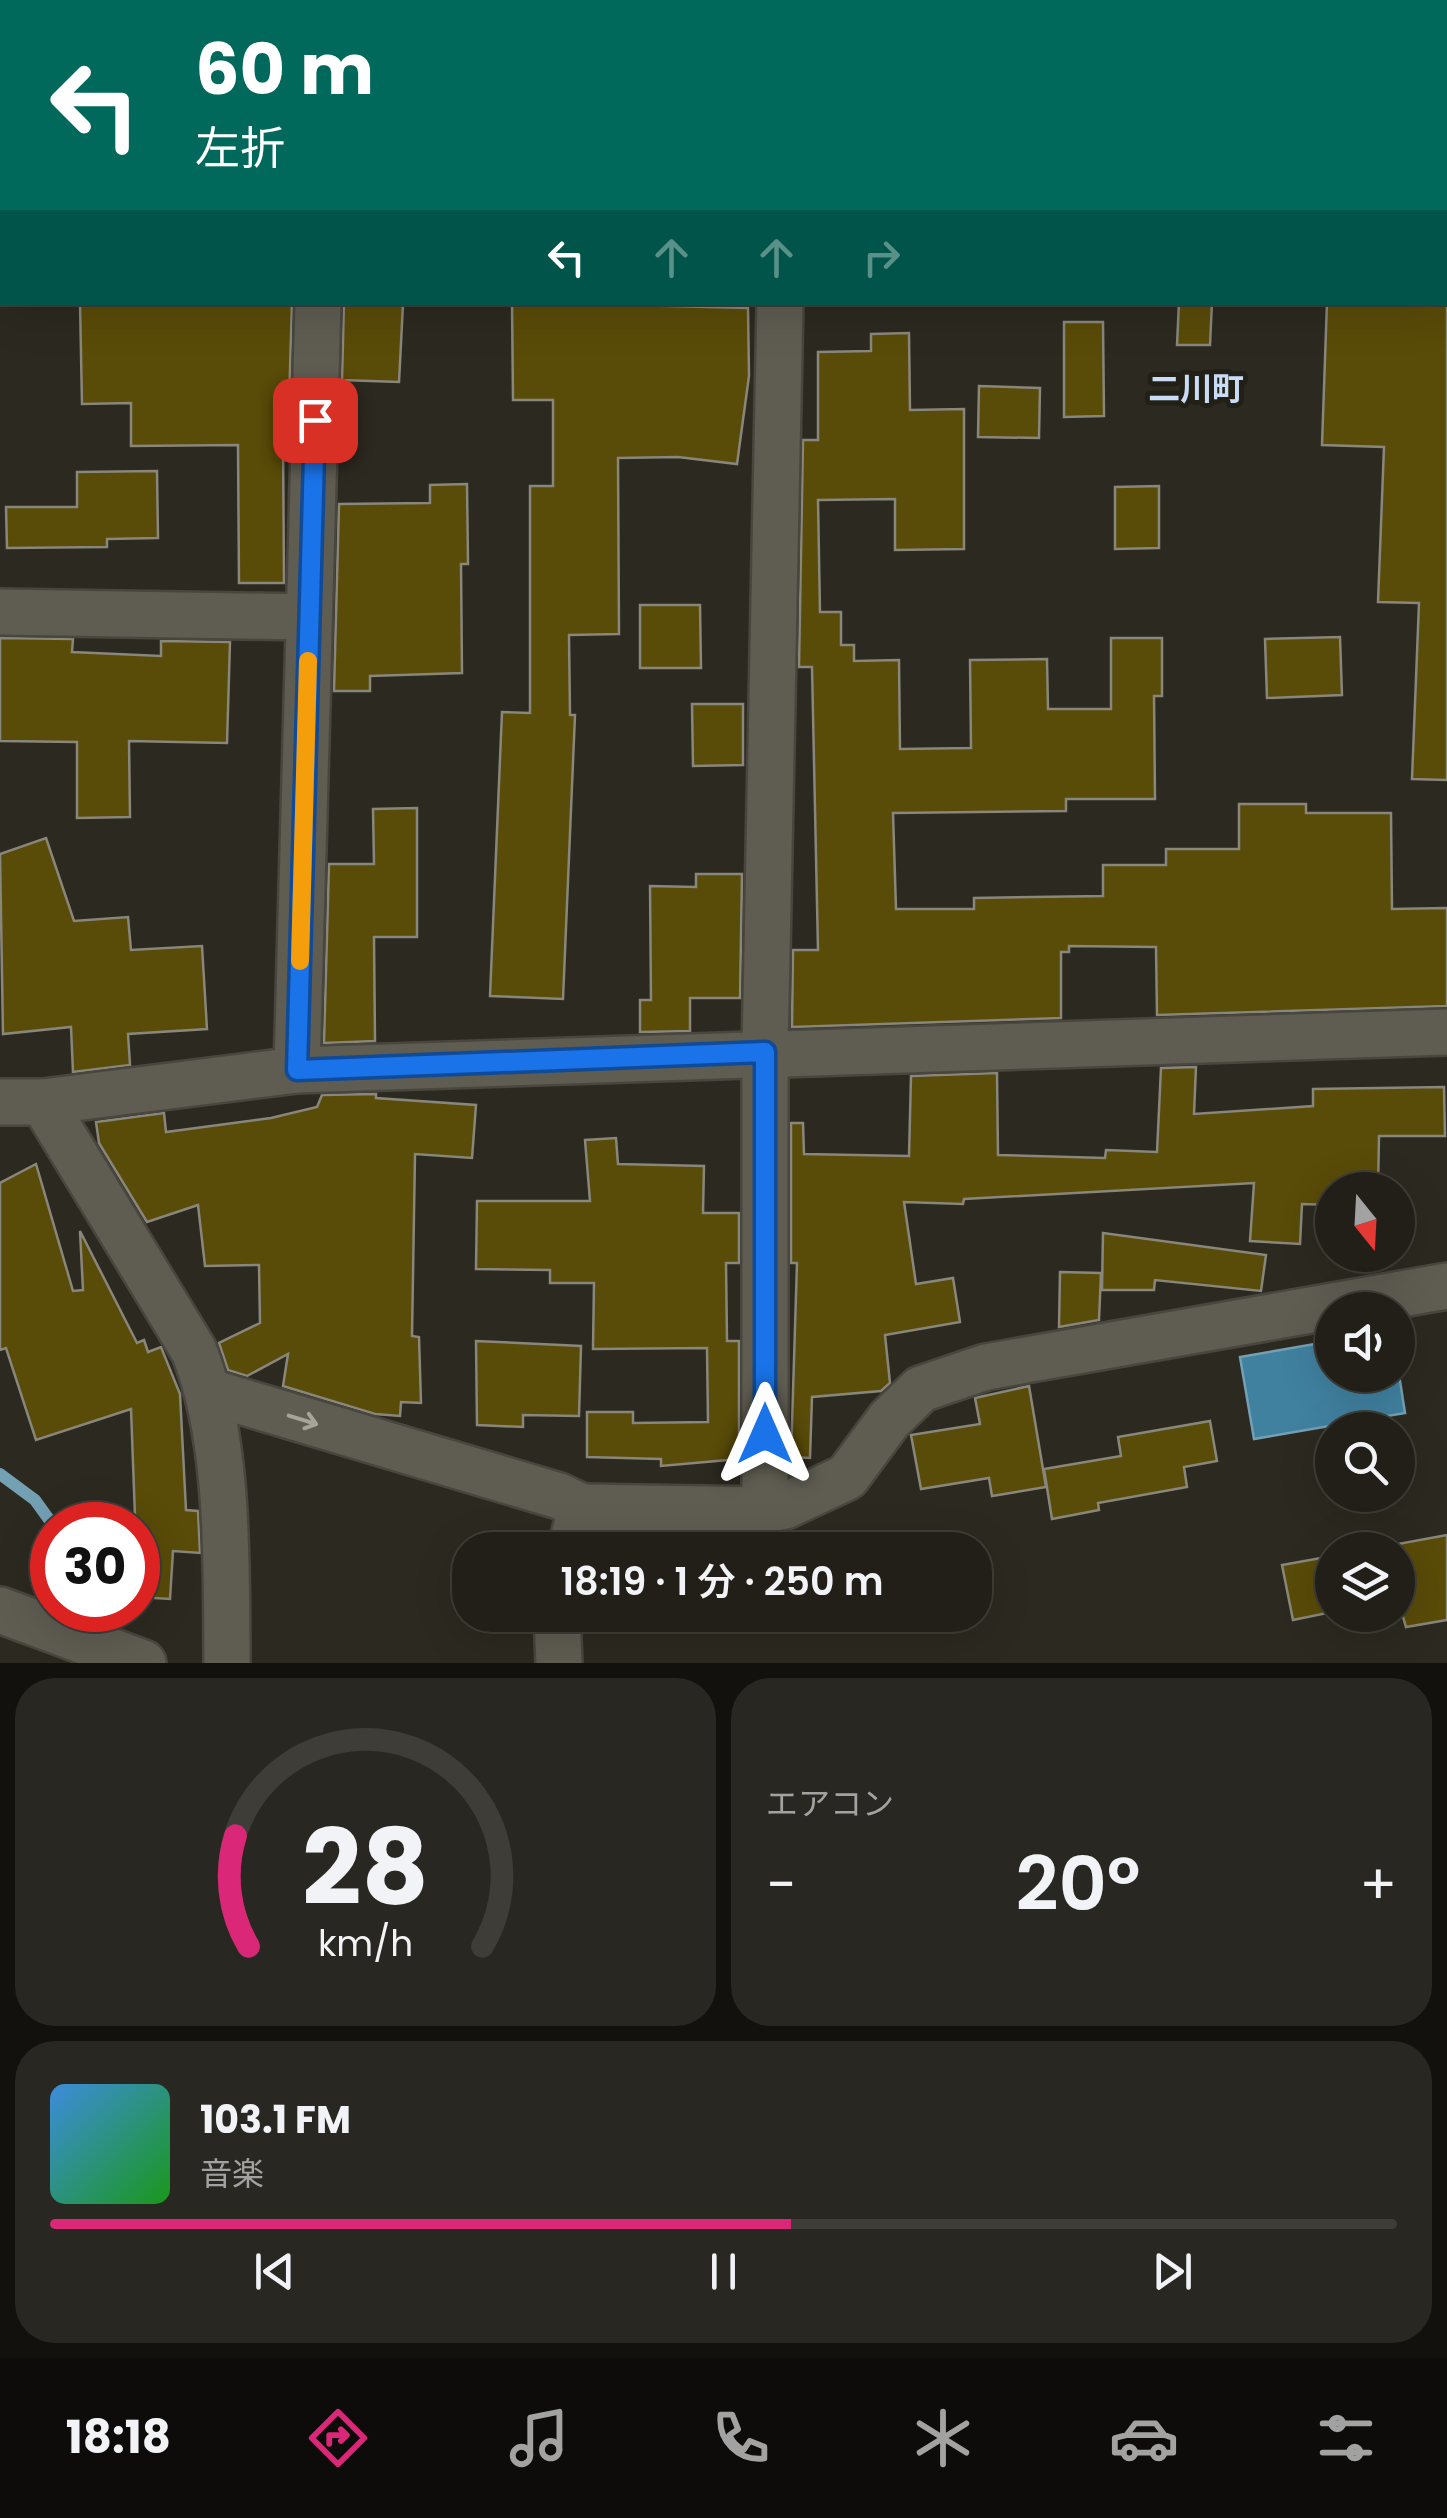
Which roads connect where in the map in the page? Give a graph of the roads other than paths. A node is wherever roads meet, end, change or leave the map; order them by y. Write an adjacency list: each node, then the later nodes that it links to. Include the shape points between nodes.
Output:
1 (318, 305): 4 (street)
2 (780, 305): 6 (street)
3 (0, 612): 4 (street)
4 (309, 618): 7 (street)
5 (1447, 1032): 6 (street)
6 (765, 1052): 7 (street); 12 (street)
7 (297, 1070): 8 (street)
8 (21, 1102): 10 (street, via 194,1350)
9 (1447, 1286): 12 (street, via 986,1367 920,1389 847,1477)
10 (210, 1392): 11 (street, one-way to 11); 17 (street)
11 (582, 1507): 12 (street); 13 (street)
12 (765, 1510)
13 (575, 1532)
14 (30, 1632): 16 (street)
15 (558, 1632): 18 (street)
16 (129, 1659)
17 (226, 1663)
18 (559, 1663)

